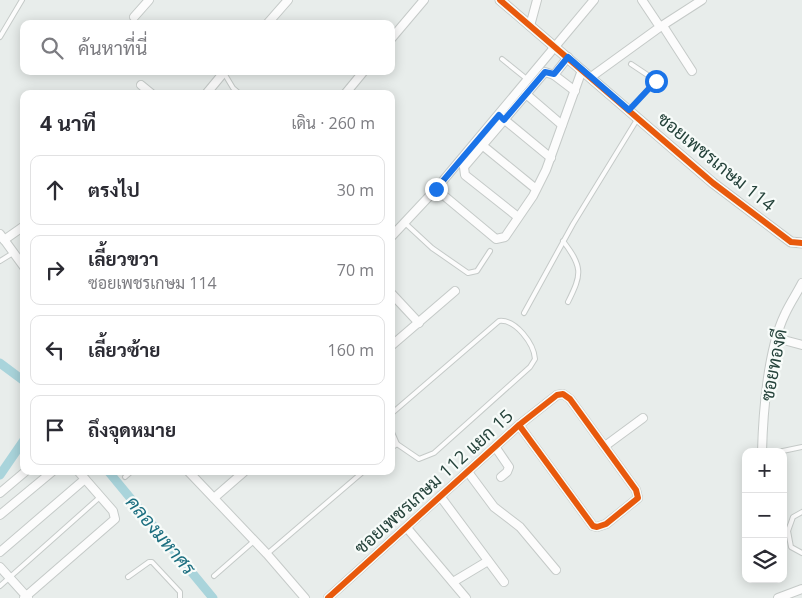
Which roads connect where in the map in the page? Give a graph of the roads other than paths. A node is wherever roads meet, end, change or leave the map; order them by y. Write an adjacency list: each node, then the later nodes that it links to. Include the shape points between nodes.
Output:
1 (22, 0): 15 (lane)
2 (149, 0): 10 (street)
3 (288, 0): 11 (street)
4 (424, 0): 14 (street)
5 (500, 0): 12 (street, ซอยเพชรเกษม 114)
6 (537, 0): 12 (street)
7 (594, 0): 16 (street)
8 (642, 0): 13 (street)
9 (699, 1): 13 (street)
10 (134, 17)
11 (270, 20)
12 (530, 26): 16 (street, ซอยเพชรเกษม 114)
13 (662, 27): 21 (street); 26 (street)
14 (395, 34)
15 (0, 37)
16 (556, 47): 17 (street, ซอยเพชรเกษม 114); 27 (street)
17 (568, 57): 20 (street, ซอยเพชรเกษม 114); 22 (street)
18 (502, 59): 27 (lane)
19 (631, 64): 28 (lane)
20 (582, 70): 26 (street, ซอยเพชรเกษม 114); 35 (street)
21 (692, 71)
22 (554, 74): 35 (street); 36 (street, via 545,72)
23 (222, 75): 32 (street)
24 (226, 75): 33 (lane)
25 (361, 75): 34 (street)
26 (591, 77): 37 (street, ซอยเพชรเกษม 114)
27 (528, 80): 38 (street)
28 (656, 81): 29 (lane); 37 (lane)
29 (661, 84)
30 (141, 85): 31 (street)
31 (147, 90)
32 (209, 90)
33 (235, 90)
34 (348, 90)
35 (575, 91): 40 (street)
36 (526, 94): 38 (street); 40 (street)
37 (629, 110): 39 (street, ซอยเพชรเกษม 114)
38 (502, 118): 41 (street); 42 (street); 43 (street)
39 (638, 118): 50 (lane); 51 (street, ซอยเพชรเกษม 114, via 713,183)
40 (562, 125): 42 (street)
41 (482, 145): 44 (street); 45 (street, via 464,167 465,175)
42 (551, 158): 44 (street)
43 (436, 189): 45 (street, via 496,239 505,237); 46 (street)
44 (536, 189): 45 (street)
45 (518, 217)
46 (404, 224): 48 (street); 54 (lane, via 468,273 477,271)
47 (20, 228): 49 (street)
48 (395, 233)
49 (1, 237): 55 (street)
50 (563, 241): 61 (lane, via 575,258 579,281); 62 (lane)
51 (792, 242): 52 (street); 53 (street)
52 (802, 243)
53 (802, 248)
54 (490, 251)
55 (13, 253): 56 (lane); 57 (street)
56 (0, 261)
57 (20, 262)
58 (802, 283): 64 (street, ซอยทองดี)
59 (455, 291): 63 (street)
60 (395, 297): 63 (street)
61 (568, 302)
62 (524, 313)
63 (418, 322): 65 (street)
64 (776, 338): 66 (street); 74 (street, ซอยทองดี)
65 (395, 342)
66 (802, 345)
67 (395, 411): 71 (lane, via 499,321 510,323 532,346 535,359 530,367 434,452 419,460)
68 (643, 418): 72 (street)
69 (519, 425): 72 (street, ซอยเพชรเกษม 112 แยก 15, via 557,395 563,394); 72 (street, via 583,513 598,528 638,498); 73 (street, ซอยเพชรเกษม 112 แยก 15)
70 (395, 439): 71 (lane)
71 (397, 444)
72 (606, 446)
73 (496, 448): 77 (street, ซอยเพชรเกษม 112 แยก 15); 86 (street, via 509,467)
74 (762, 448)
75 (802, 448): 76 (lane)
76 (787, 450)
77 (468, 472): 89 (street, ซอยเพชรเกษม 112 แยก 15); 103 (street, via 494,507 520,527)
78 (21, 475): 88 (street)
79 (48, 475): 93 (street)
80 (81, 475): 87 (street)
81 (127, 475): 85 (lane)
82 (192, 475): 91 (street)
83 (241, 475): 91 (street)
84 (359, 475): 100 (lane)
85 (125, 477)
86 (502, 477)
87 (84, 479): 90 (street); 98 (street)
88 (0, 493)
89 (440, 496): 94 (street, ซอยเพชรเกษม 112 แยก 15); 101 (street)
90 (100, 497): 105 (lane); 111 (street, via 113,511 115,519)
91 (214, 498): 97 (street)
92 (802, 512): 95 (lane, via 793,517)
93 (0, 515)
94 (407, 528): 107 (street); 114 (street, ซอยเพชรเกษม 112 แยก 15)
95 (787, 530)
96 (787, 535): 99 (lane, via 791,547)
97 (254, 541): 100 (street); 104 (lane)
98 (0, 552)
99 (802, 553)
100 (267, 554): 113 (street)
101 (488, 561): 107 (street); 108 (street)
102 (0, 567): 105 (street)
103 (556, 570)
104 (214, 576)
105 (9, 577): 109 (lane); 111 (street)
106 (128, 578): 112 (lane, via 152,562 180,592)
107 (453, 582): 115 (street)
108 (504, 582)
109 (0, 586)
110 (802, 588): 116 (street)
111 (26, 597)
112 (180, 598)
113 (305, 598)
114 (328, 598)
115 (466, 598)
116 (778, 598)

